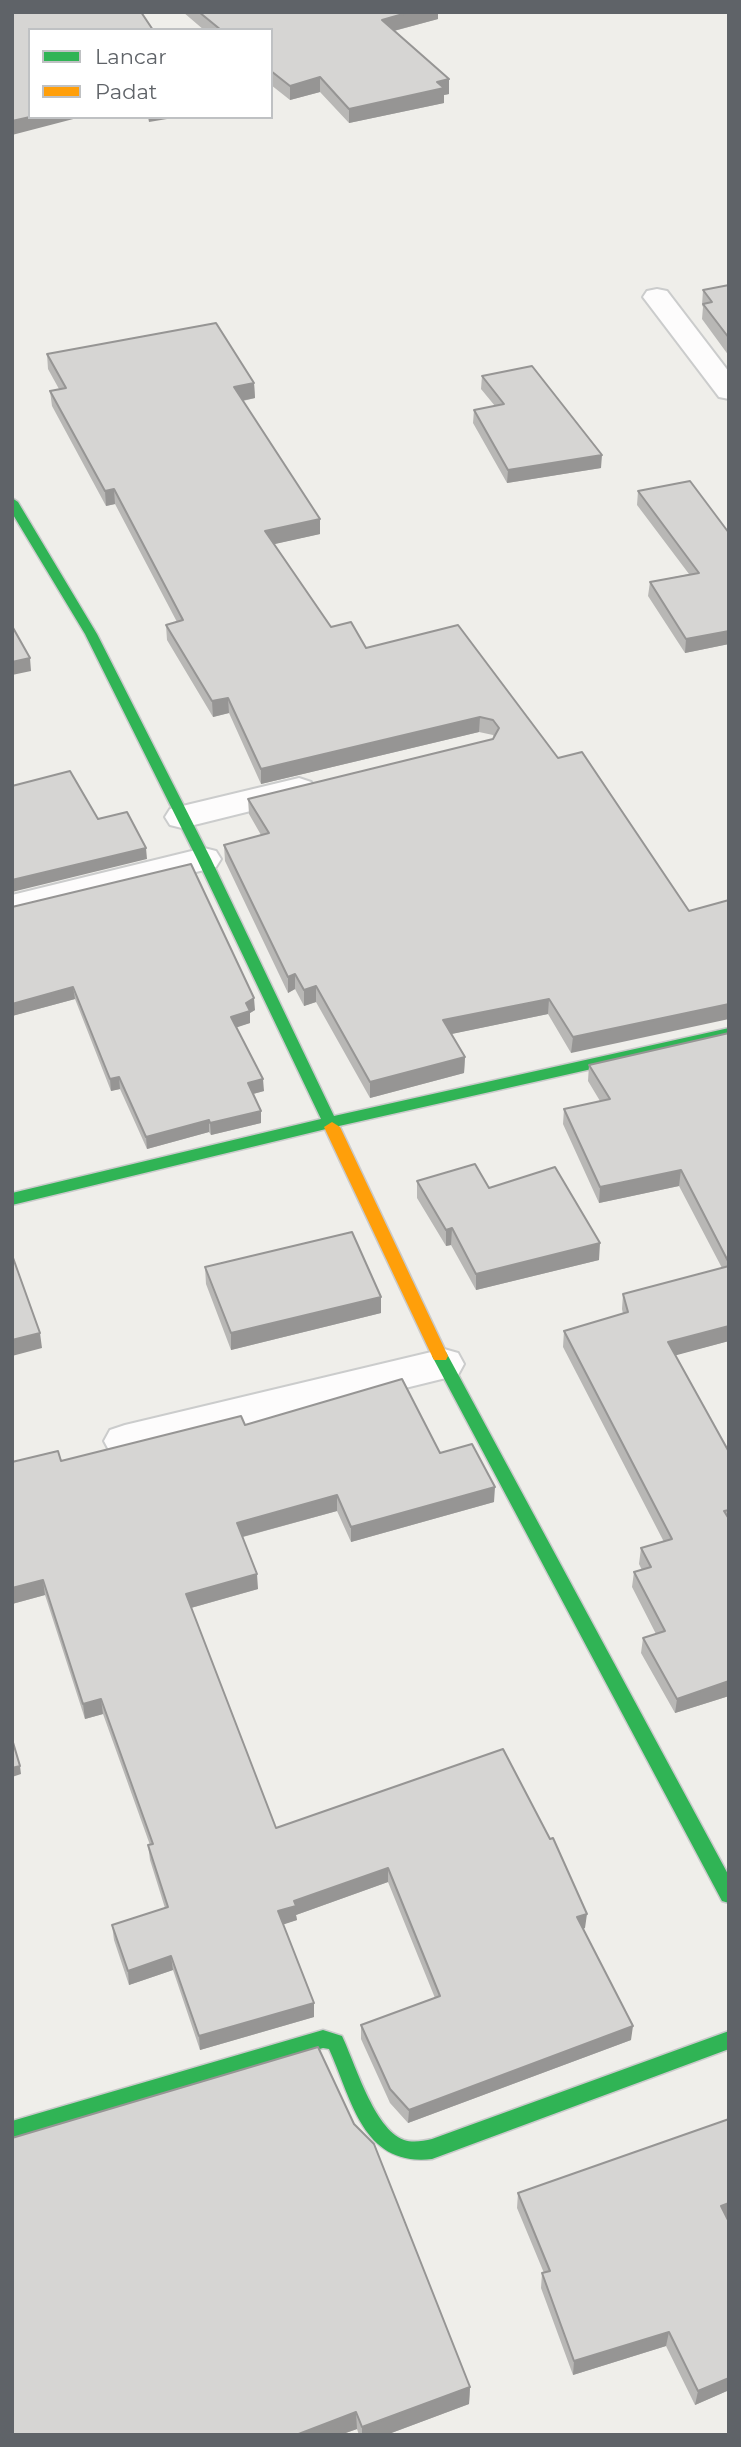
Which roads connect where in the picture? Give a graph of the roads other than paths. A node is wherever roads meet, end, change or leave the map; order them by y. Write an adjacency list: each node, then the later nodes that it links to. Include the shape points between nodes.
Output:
1 (657, 297): 2 (street)
2 (729, 391)
3 (12, 502): 5 (street, via 91,634)
4 (331, 781): 5 (street)
5 (182, 817): 6 (street)
6 (204, 859): 7 (street); 9 (street)
7 (12, 907)
8 (729, 1033): 9 (street)
9 (328, 1122): 10 (street); 11 (street)
10 (12, 1199)
11 (444, 1364): 12 (street); 13 (street)
12 (125, 1441)
13 (729, 1895)
14 (729, 2040): 15 (street, via 432,2149 403,2150 385,2139 368,2116 345,2056 335,2042 323,2039)
15 (12, 2132)

